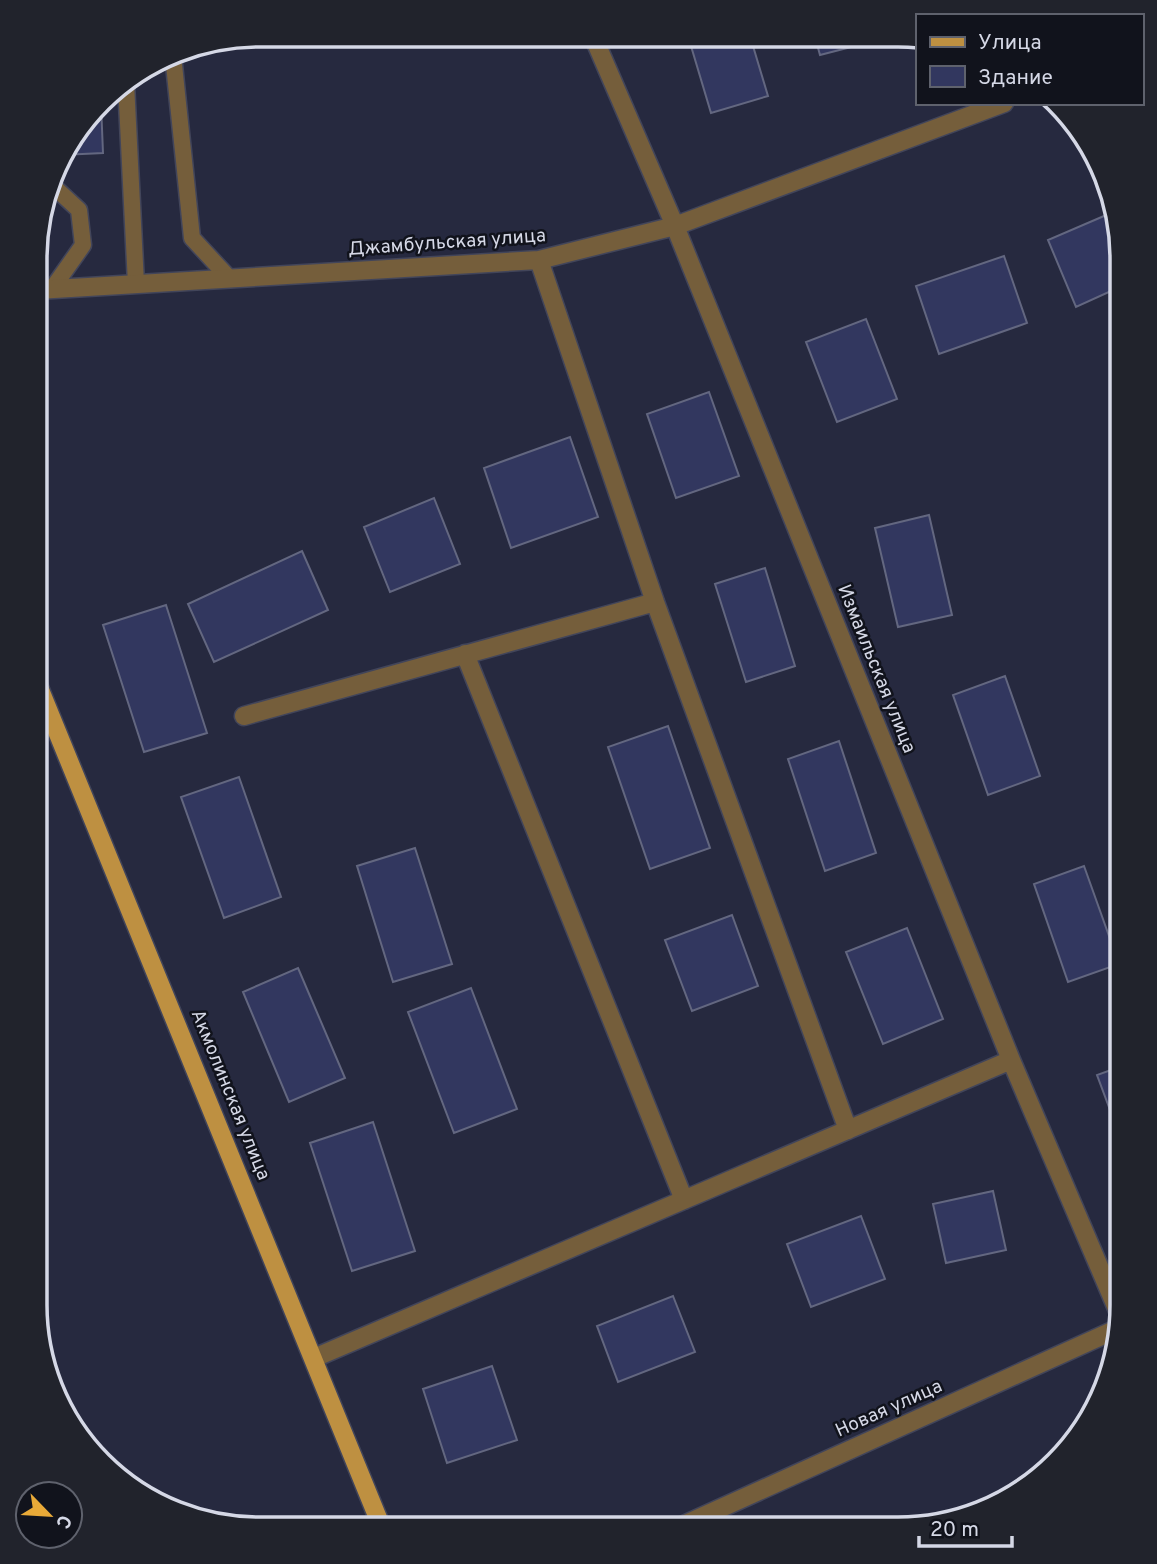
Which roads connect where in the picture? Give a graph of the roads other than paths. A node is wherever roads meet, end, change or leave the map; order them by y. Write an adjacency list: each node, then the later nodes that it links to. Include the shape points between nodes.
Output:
1 (598, 47): 6 (street, Измаильская улица)
2 (174, 65): 8 (lane, via 192,238)
3 (126, 95): 9 (lane)
4 (999, 105): 6 (street, Джамбульская улица)
5 (59, 191): 10 (lane, via 79,210 83,244)
6 (675, 226): 7 (street, Джамбульская улица); 16 (street, Измаильская улица)
7 (539, 260): 8 (street, Джамбульская улица); 12 (street)
8 (230, 279): 9 (street, Джамбульская улица)
9 (136, 284): 11 (street, Джамбульская улица)
10 (47, 288)
11 (47, 290)
12 (655, 602): 13 (street); 17 (street)
13 (465, 654): 15 (street); 18 (street)
14 (47, 707): 21 (main road, Акмолинская улица)
15 (244, 716)
16 (1011, 1060): 17 (street); 19 (street, Измаильская улица)
17 (848, 1130): 18 (street)
18 (684, 1200): 21 (street)
19 (1109, 1290)
20 (1107, 1333): 23 (street, Новая улица)
21 (314, 1358): 22 (main road, Акмолинская улица)
22 (378, 1517)
23 (701, 1517)

